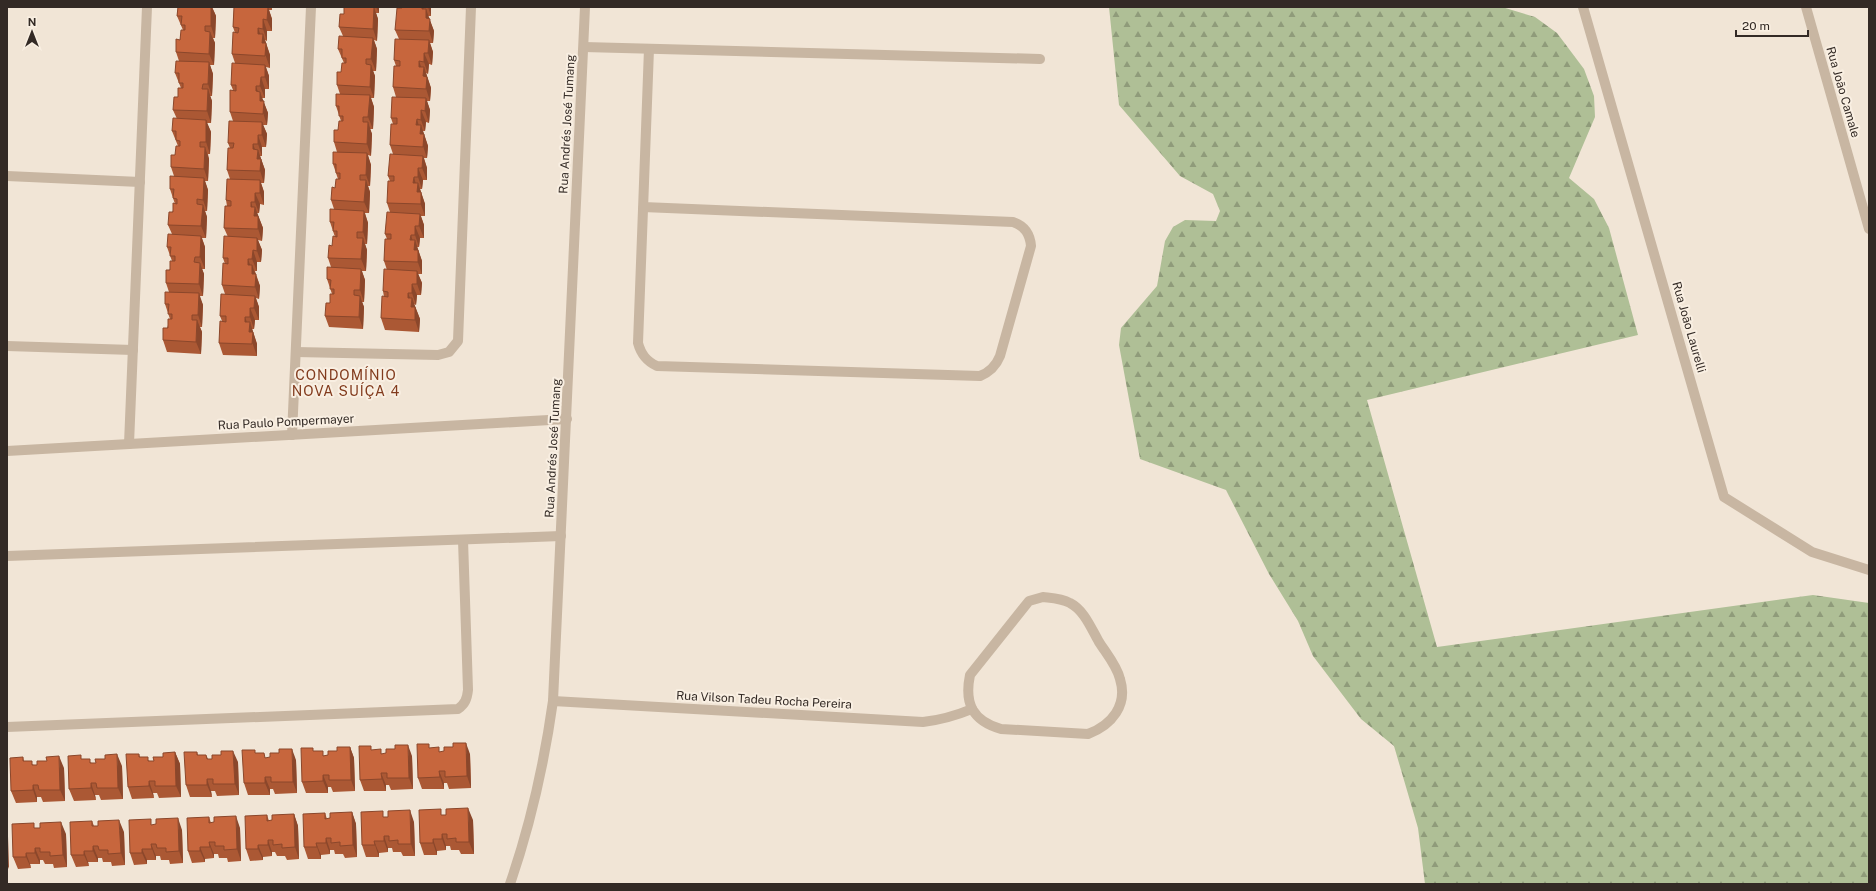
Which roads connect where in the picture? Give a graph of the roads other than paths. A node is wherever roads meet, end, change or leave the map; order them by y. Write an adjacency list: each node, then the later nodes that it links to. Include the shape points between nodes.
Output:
1 (147, 7): 11 (street)
2 (310, 7): 16 (street)
3 (471, 7): 16 (street, via 458,341 449,352 438,355)
4 (586, 7): 7 (street, Rua Andrés José Tumang)
5 (1583, 7): 24 (street, Rua João Laurelli, via 1724,497 1812,552)
6 (1806, 7): 13 (street, Rua João Camale)
7 (584, 47): 8 (street); 17 (street, Rua Andrés José Tumang)
8 (649, 49): 9 (street); 12 (street)
9 (1040, 59)
10 (7, 176): 11 (street)
11 (140, 182): 15 (street)
12 (643, 207): 12 (street, via 638,343 646,359 657,366 980,376 990,371 1000,356 1031,246 1031,240 1024,228 1013,222)
13 (1869, 229)
14 (7, 346): 15 (street)
15 (133, 350): 19 (street)
16 (296, 352): 18 (street)
17 (567, 419): 18 (street, Rua Paulo Pompermayer); 21 (street, Rua Andrés José Tumang)
18 (292, 435): 19 (street, Rua Paulo Pompermayer)
19 (129, 444): 20 (street, Rua Paulo Pompermayer)
20 (7, 451)
21 (561, 536): 22 (street); 25 (street, Rua Andrés José Tumang)
22 (463, 540): 23 (street); 27 (street, via 468,690 464,705 458,709)
23 (7, 556)
24 (1869, 570)
25 (553, 701): 26 (street, Rua Vilson Tadeu Rocha Pereira, via 922,722 950,718); 28 (street, Rua Andrés José Tumang, via 536,796)
26 (972, 709): 26 (street, via 979,719 989,726 1001,729 1088,734 1108,724 1115,716 1122,691 1120,678 1081,611 1057,598 1043,597 1028,601 970,676 968,698)
27 (7, 727)
28 (510, 884)

